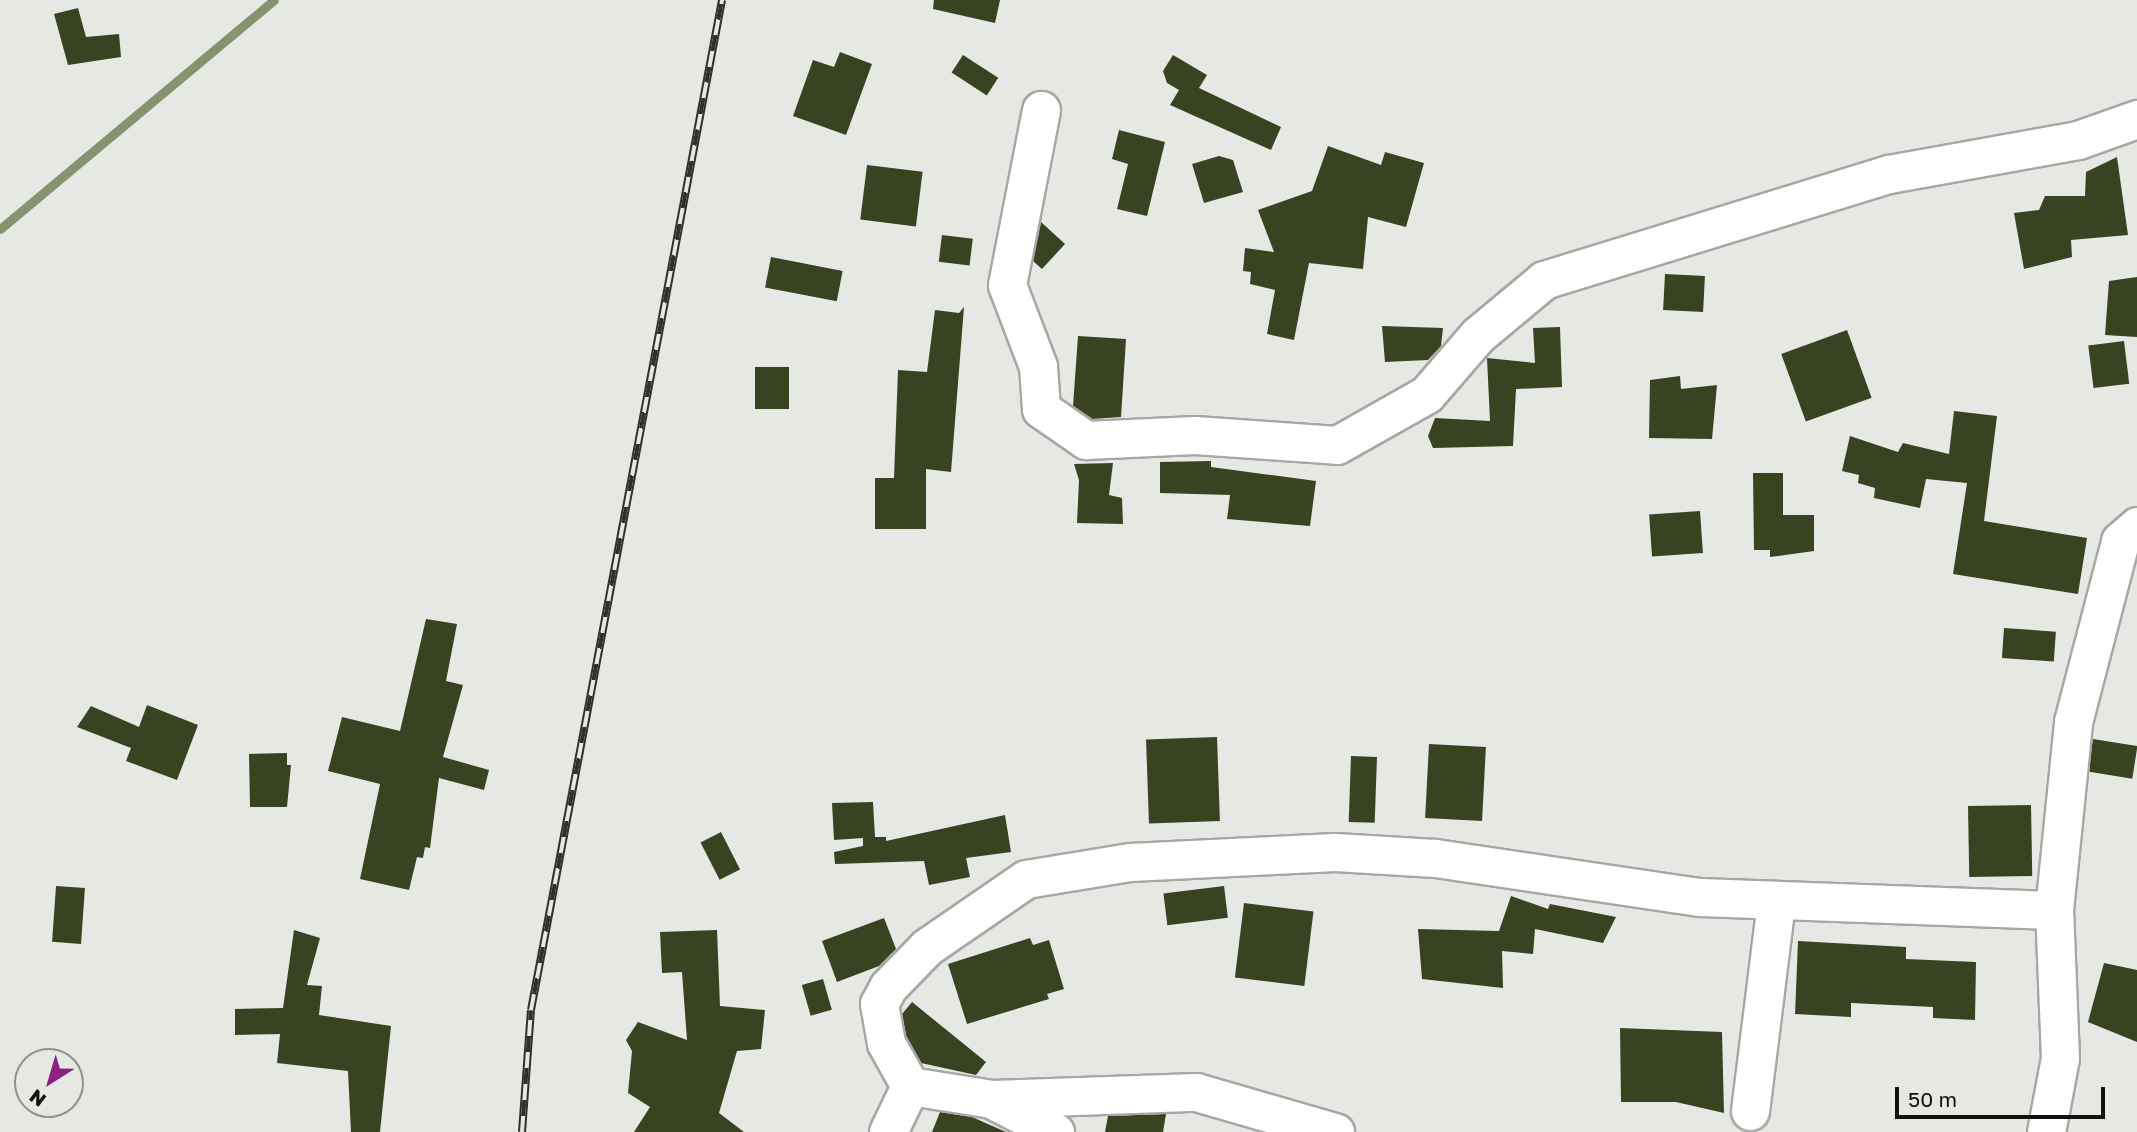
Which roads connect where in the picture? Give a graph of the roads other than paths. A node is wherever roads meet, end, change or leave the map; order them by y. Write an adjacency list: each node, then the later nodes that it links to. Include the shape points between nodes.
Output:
1 (1041, 110): 2 (street, via 1007,285 1038,366 1041,409 1086,440 1195,435 1337,445 1427,394 1478,335 1544,280 1889,174 2078,140)
2 (2137, 119)
3 (2137, 526): 5 (street, via 2120,541 2073,722)
4 (1776, 901): 5 (street); 6 (street, via 1699,897 1435,858 1335,852 1130,862 1026,879 927,947 888,987 880,1004 886,1043); 8 (street)
5 (2054, 910): 12 (street, via 2060,1058)
6 (910, 1086): 7 (street); 9 (street)
7 (992, 1099): 10 (street); 11 (street, via 1196,1091)
8 (1750, 1111)
9 (888, 1132)
10 (1055, 1132)
11 (1335, 1132)
12 (2046, 1132)

